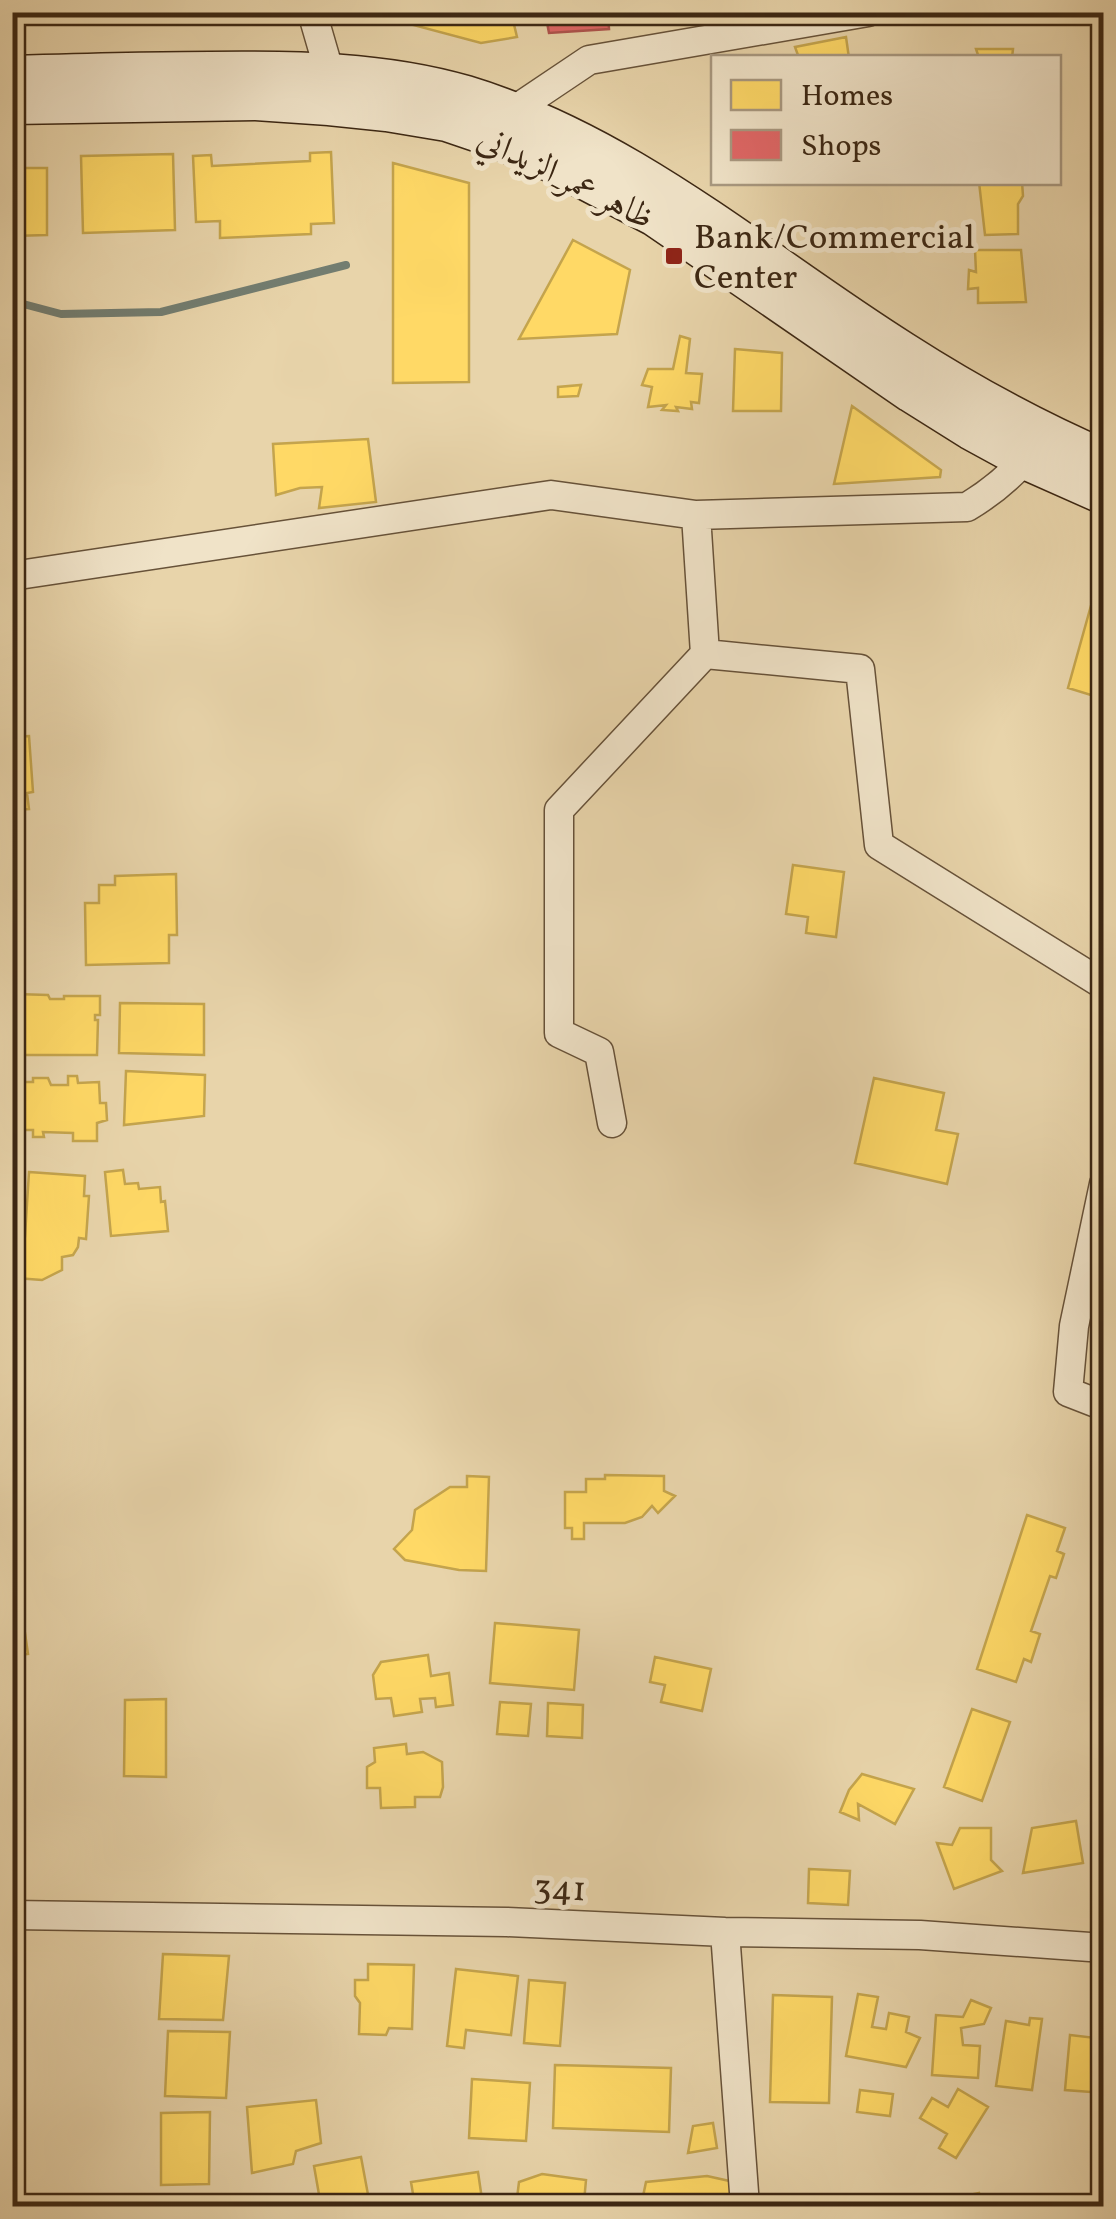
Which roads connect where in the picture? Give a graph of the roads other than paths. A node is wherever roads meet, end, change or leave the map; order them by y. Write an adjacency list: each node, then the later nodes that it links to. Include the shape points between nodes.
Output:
1 (312, 12): 3 (street)
2 (868, 12): 6 (street, via 589,60)
3 (330, 74): 4 (main road, ظاهر عمر الزيداني); 6 (main road, ظاهر عمر الزيداني, via 462,94)
4 (12, 75)
5 (12, 104): 7 (main road, ظاهر عمر الزيداني, via 237,101 447,122 552,163 655,218 970,430)
6 (513, 111): 7 (main road, ظاهر عمر الزيداني, via 602,152 692,206 902,351 996,406)
7 (1035, 446): 8 (main road, ظاهر عمر الزيداني); 9 (main road, ظاهر عمر الزيداني); 10 (street, via 989,494 967,507)
8 (1104, 459)
9 (1104, 495)
10 (696, 515): 11 (street, via 551,495); 12 (street)
11 (12, 576)
12 (705, 654): 13 (street, via 860,669 879,845); 14 (street, via 558,810 559,1033 599,1052)
13 (1104, 986)
14 (612, 1123)
15 (1104, 1184): 16 (street, via 1074,1326 1068,1392)
16 (1104, 1406)
17 (12, 1915): 18 (street, 341)
18 (726, 1932): 19 (street, 341, via 920,1935); 20 (street)
19 (1104, 1948)
20 (745, 2206)

